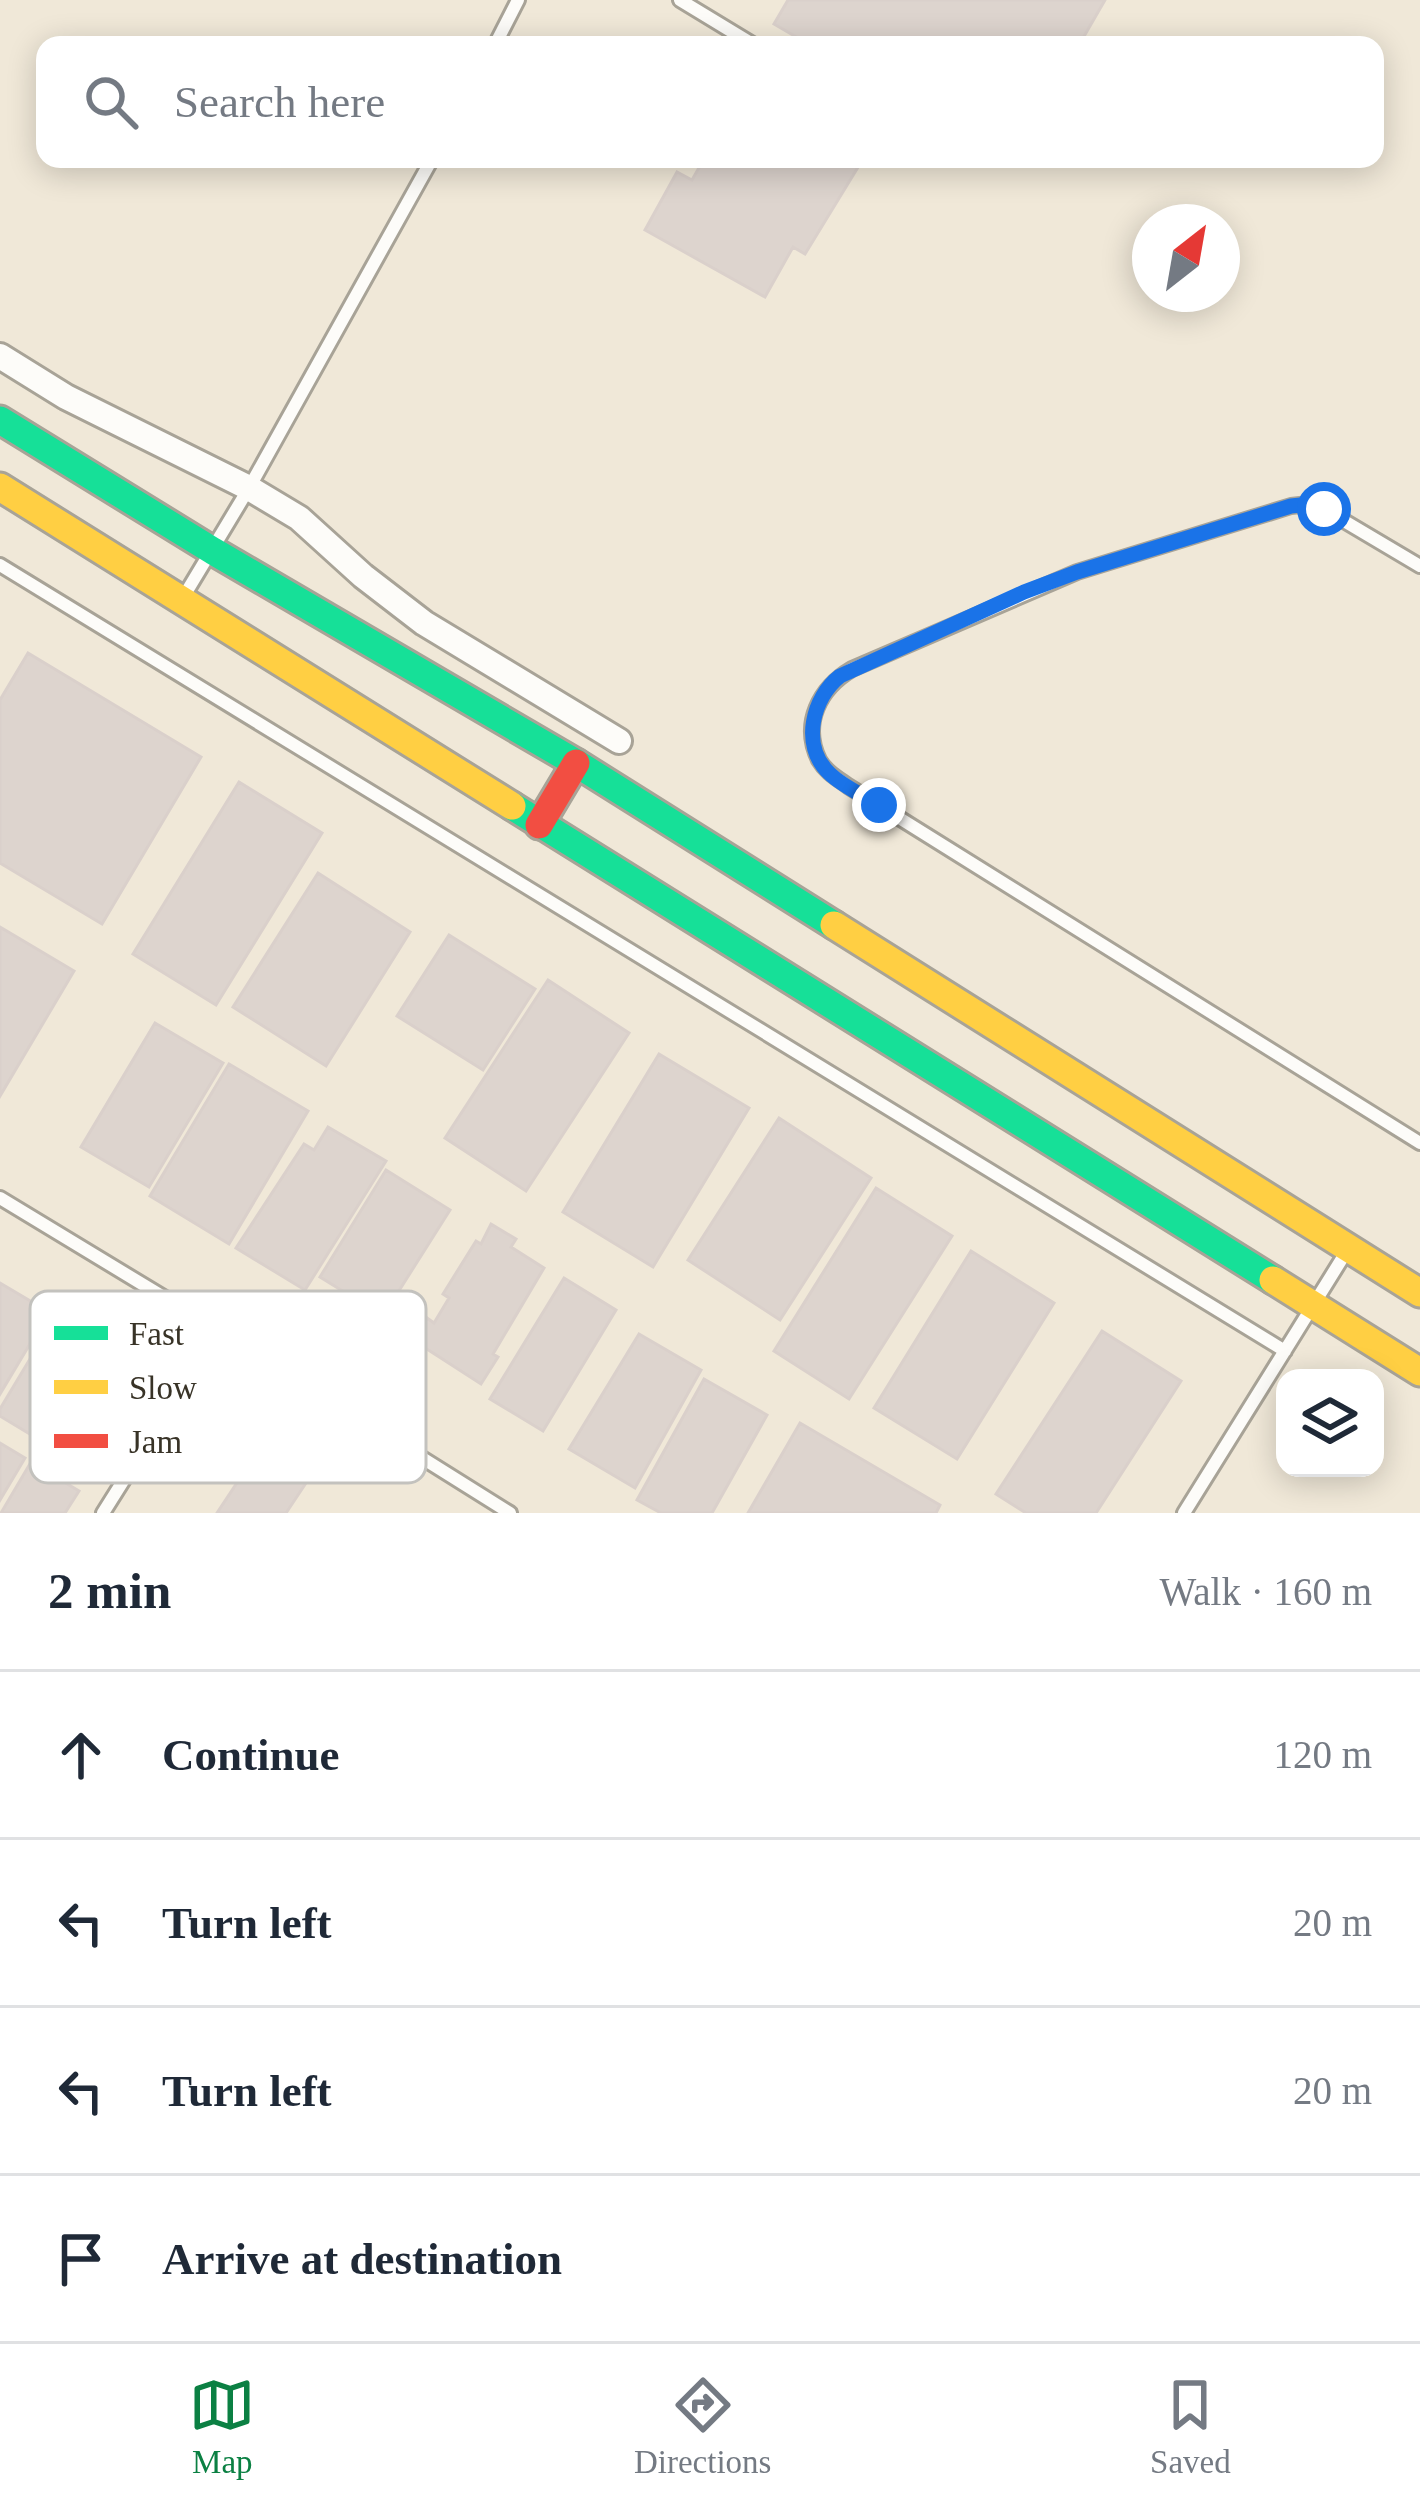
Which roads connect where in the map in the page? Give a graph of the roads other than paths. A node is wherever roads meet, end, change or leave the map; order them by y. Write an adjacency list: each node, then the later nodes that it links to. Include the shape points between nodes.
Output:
1 (518, 0): 3 (lane)
2 (680, 0): 4 (lane)
3 (500, 36)
4 (739, 36)
5 (427, 168): 9 (lane)
6 (0, 356): 9 (street)
7 (0, 420): 10 (main road)
8 (0, 487): 13 (main road)
9 (249, 488): 10 (lane); 14 (street, via 299,518 424,622)
10 (214, 550): 13 (lane); 15 (main road)
11 (0, 565): 23 (lane)
12 (1420, 566): 17 (lane, via 1324,509 1291,506 1077,572 852,668 820,696 813,728 820,761 848,786)
13 (182, 599): 16 (main road)
14 (620, 741)
15 (576, 764): 16 (main road); 19 (main road)
16 (539, 825): 22 (main road)
17 (1420, 1143)
18 (0, 1198): 20 (lane)
19 (1348, 1249): 21 (main road); 22 (lane)
20 (154, 1291)
21 (1420, 1293)
22 (1313, 1305): 23 (lane); 24 (main road)
23 (1285, 1351): 29 (lane)
24 (1420, 1372)
25 (426, 1460): 28 (lane)
26 (122, 1483): 27 (lane)
27 (103, 1513)
28 (510, 1513)
29 (1184, 1513)

